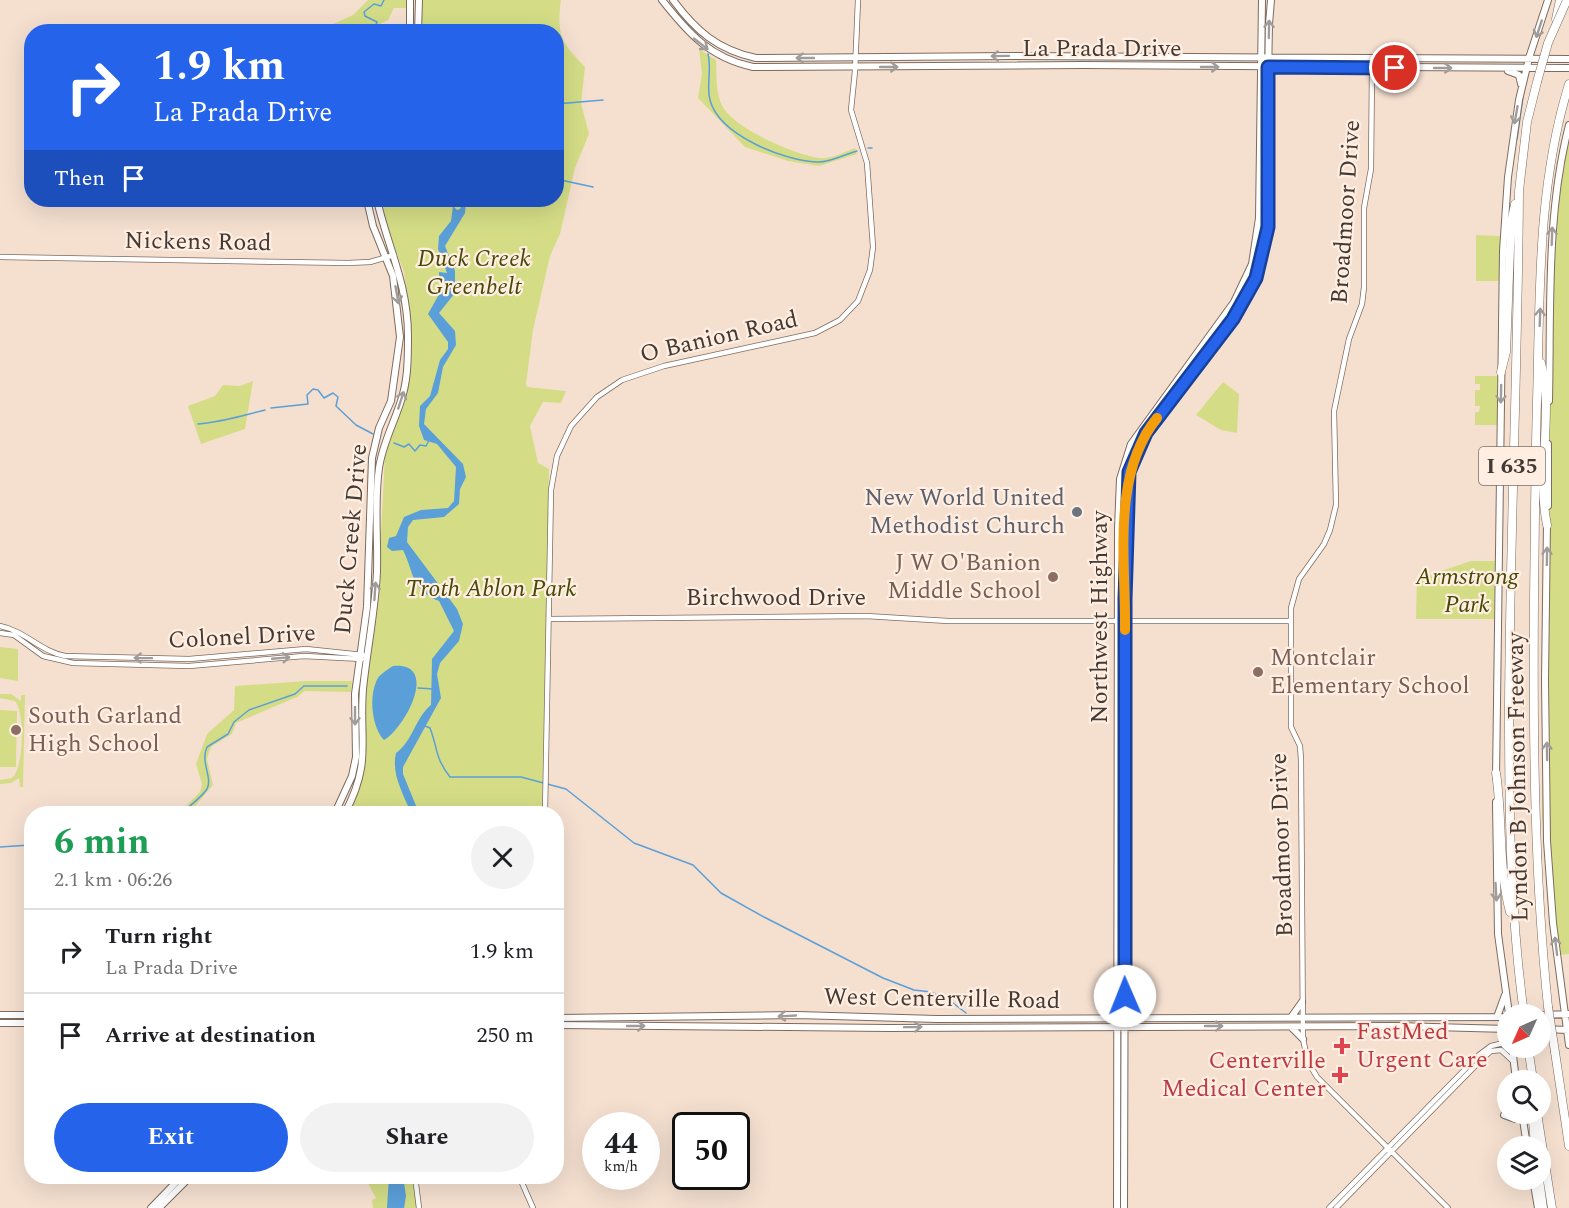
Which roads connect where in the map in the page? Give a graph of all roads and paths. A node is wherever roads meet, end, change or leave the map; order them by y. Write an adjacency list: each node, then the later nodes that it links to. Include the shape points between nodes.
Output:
1 (410, 0): 11 (main road)
2 (419, 0): 12 (main road)
3 (662, 0): 20 (main road, La Prada Drive, one-way to 20, via 693,38 728,61 753,67)
4 (673, 0): 15 (main road, La Prada Drive, one-way to 4, via 777,59 741,55 701,34)
5 (858, 0): 15 (street, O Banion Road)
6 (1262, 0): 16 (main road, Northwest Highway)
7 (1271, 0): 18 (main road, Northwest Highway, one-way to 7)
8 (1548, 0): 17 (main road, Lyndon B Johnson Freeway, one-way to 17)
9 (1560, 0): 13 (highway, bridge)
10 (1567, 0): 13 (highway, Lyndon B Johnson Freeway / I 635, bridge)
11 (410, 24)
12 (418, 24)
13 (1555, 27): 31 (highway, Lyndon B Johnson Freeway / I 635, bridge, via 1527,122)
14 (1191, 57): 15 (main road, La Prada Drive, one-way to 15); 16 (main road, La Prada Drive); 21 (main road)
15 (856, 58): 20 (street, O Banion Road)
16 (1259, 58): 18 (main road, La Prada Drive); 22 (main road, Northwest Highway)
17 (1529, 58): 18 (main road, La Prada Drive); 19 (main road, La Prada Drive); 24 (main road, Lyndon B Johnson Freeway)
18 (1268, 59): 23 (main road, Northwest Highway)
19 (1569, 59)
20 (856, 67): 21 (main road, La Prada Drive, one-way to 21); 40 (street, O Banion Road, via 851,110 867,164 873,247 870,270 859,299 846,316 815,333 656,368 622,380 585,407 567,433 556,461 551,490)
21 (1191, 67): 22 (main road, La Prada Drive, one-way to 22)
22 (1259, 67): 23 (main road, La Prada Drive); 42 (main road, Northwest Highway, via 1259,218 1252,264 1234,302 1146,420 1126,455 1119,488)
23 (1268, 67): 25 (main road, La Prada Drive); 43 (main road, Northwest Highway, via 1268,227 1260,266 1240,309 1151,425 1134,458 1126,492)
24 (1526, 67): 26 (main road, La Prada Drive); 27 (main road, La Prada Drive); 29 (main road, Lyndon B Johnson Freeway)
25 (1372, 68): 26 (main road, La Prada Drive, one-way to 26); 41 (street, Broadmoor Drive, via 1373,142 1364,208 1363,298 1349,339 1334,411 1335,513 1324,544 1299,579)
26 (1471, 68): 29 (main road, via 1516,72)
27 (1569, 68)
28 (1569, 84): 37 (highway, Lyndon B Johnson Freeway / I 635, one-way to 28, via 1544,205 1551,156)
29 (1522, 87): 38 (main road, Lyndon B Johnson Freeway, one-way to 38, via 1508,177)
30 (1569, 125): 39 (main road, Lyndon B Johnson Freeway, one-way to 30, via 1552,228 1561,154)
31 (1519, 191): 38 (highway, via 1511,223 1506,352); 52 (highway, Lyndon B Johnson Freeway / I 635, via 1509,642 1508,800)
32 (372, 207): 34 (main road)
33 (379, 207): 35 (main road, Duck Creek Drive)
34 (369, 209): 35 (main road, Duck Creek Drive)
35 (390, 256): 36 (street, Nickens Road, via 348,263); 46 (main road, Duck Creek Drive, one-way to 46, via 400,337 391,401 372,458); 47 (main road, Duck Creek Drive, one-way to 35, via 376,573 379,470 406,377 406,301)
36 (0, 257)
37 (1538, 352): 39 (highway, via 1545,380); 100 (highway, Lyndon B Johnson Freeway / I 635, bridge, via 1533,753 1539,908 1548,1007)
38 (1501, 372): 48 (main road, Lyndon B Johnson Freeway, one-way to 48)
39 (1547, 525): 60 (main road, Lyndon B Johnson Freeway, one-way to 39, via 1553,922 1547,841)
40 (549, 619): 42 (street, Birchwood Drive, via 866,616 948,621); 51 (street, O Banion Road)
41 (1291, 621): 43 (street, Birchwood Drive); 56 (street, Broadmoor Drive, via 1291,727 1300,746 1301,760)
42 (1118, 622): 43 (street, Birchwood Drive); 53 (main road, Northwest Highway)
43 (1125, 622): 54 (main road, Northwest Highway)
44 (0, 626): 46 (street, Colonel Drive, one-way to 44, via 306,649 189,660 65,656 46,651 16,630)
45 (0, 633): 46 (street, Colonel Drive, one-way to 46, via 14,635 44,656 73,663 189,666 304,656)
46 (360, 657): 47 (street, Colonel Drive); 49 (main road, Duck Creek Drive, one-way to 49, via 355,694 356,756)
47 (368, 658): 50 (main road, Duck Creek Drive, via 363,691 364,758)
48 (1496, 773): 52 (highway, via 1506,895); 55 (main road, Lyndon B Johnson Freeway, one-way to 55, via 1495,881)
49 (338, 806)
50 (348, 806)
51 (545, 806)
52 (1514, 928): 59 (highway, Lyndon B Johnson Freeway / I 635)
53 (1117, 964): 54 (main road); 72 (main road, Northwest Highway)
54 (1125, 964): 72 (main road, Northwest Highway)
55 (1506, 989): 57 (main road); 58 (main road, Lyndon B Johnson Freeway)
56 (1302, 1002): 67 (main road); 68 (street, Broadmoor Drive)
57 (1503, 1004)
58 (1507, 1004)
59 (1522, 1004)
60 (1567, 1014): 63 (main road); 90 (main road, Lyndon B Johnson Freeway)
61 (0, 1015): 62 (main road)
62 (24, 1015)
63 (1551, 1015)
64 (1060, 1017): 71 (main road, West Centerville Road); 72 (main road, West Centerville Road); 87 (main road)
65 (1189, 1017): 66 (main road, West Centerville Road); 72 (main road, West Centerville Road); 80 (main road)
66 (1239, 1017): 67 (main road, West Centerville Road); 81 (main road)
67 (1290, 1017): 68 (main road, West Centerville Road)
68 (1302, 1017): 73 (main road, West Centerville Road); 83 (street, Broadmoor Drive)
69 (1497, 1017): 74 (main road, West Centerville Road)
70 (564, 1018): 77 (main road, West Centerville Road, one-way to 70, via 805,1015)
71 (1050, 1018): 77 (main road, West Centerville Road); 86 (main road)
72 (1122, 1018): 79 (main road, Northwest Highway)
73 (1354, 1018): 74 (main road, West Centerville Road); 84 (main road, via 1353,1023)
74 (1446, 1018): 85 (main road)
75 (0, 1023): 76 (main road)
76 (24, 1023)
77 (937, 1023): 78 (main road, West Centerville Road, one-way to 77); 86 (main road, West Centerville Road)
78 (564, 1025)
79 (1121, 1026): 80 (main road, West Centerville Road); 87 (main road, West Centerville Road); 97 (main road, Northwest Highway)
80 (1188, 1026): 81 (main road, West Centerville Road, one-way to 81)
81 (1239, 1026): 82 (main road, West Centerville Road)
82 (1287, 1026): 83 (main road, West Centerville Road); 91 (main road, via 1297,1030)
83 (1303, 1026): 84 (main road, West Centerville Road); 91 (street, Broadmoor Drive)
84 (1339, 1026): 85 (main road, West Centerville Road)
85 (1429, 1026): 88 (main road, West Centerville Road)
86 (1027, 1027): 87 (main road, West Centerville Road)
87 (1049, 1027)
88 (1497, 1029)
89 (1551, 1029): 90 (main road)
90 (1568, 1030): 93 (main road, Lyndon B Johnson Freeway)
91 (1303, 1039): 102 (street, Broadmoor Drive, via 1311,1070)
92 (1497, 1045): 98 (street, via 1485,1049)
93 (1569, 1045)
94 (1513, 1058): 95 (main road)
95 (1513, 1061): 96 (main road); 98 (street, via 1501,1050 1491,1052)
96 (1514, 1070)
97 (1121, 1106): 103 (main road, Northwest Highway); 104 (main road, Northwest Highway)
98 (1428, 1112): 102 (street)
99 (1538, 1124): 122 (highway)
100 (1568, 1133): 101 (highway, Lyndon B Johnson Freeway / I 635)
101 (1569, 1146)
102 (1390, 1150): 117 (street); 118 (street); 119 (street, Broadmoor Drive)
103 (1125, 1162): 104 (main road); 116 (main road, Northwest Highway)
104 (1116, 1164): 115 (main road, Northwest Highway)
105 (175, 1184): 111 (main road)
106 (183, 1184): 112 (main road)
107 (416, 1184): 113 (street)
108 (522, 1184): 114 (street)
109 (1535, 1190): 120 (main road)
110 (1541, 1190): 121 (highway)
111 (151, 1208)
112 (159, 1208)
113 (419, 1208)
114 (533, 1208)
115 (1117, 1208)
116 (1124, 1208)
117 (1329, 1208)
118 (1336, 1208)
119 (1448, 1208)
120 (1538, 1208)
121 (1543, 1208)
122 (1552, 1208)

